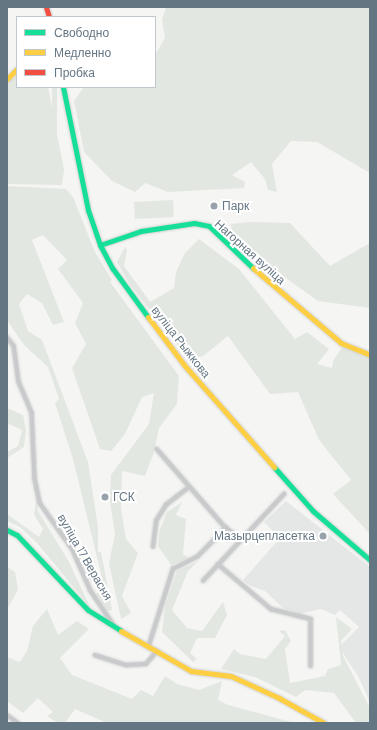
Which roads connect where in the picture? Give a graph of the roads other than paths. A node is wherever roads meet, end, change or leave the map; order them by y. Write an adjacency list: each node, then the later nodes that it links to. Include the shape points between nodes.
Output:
1 (16, 70): 2 (street)
2 (7, 79)
3 (63, 88): 4 (street, вуліца Рыжкова, via 88,210)
4 (100, 246): 6 (street, Нагорная вуліца, via 168,226 194,223 209,226 273,287 340,343); 14 (street, вуліца Рыжкова, via 113,269 185,366 313,511)
5 (7, 337): 17 (street, вуліца 17 Верасня, via 14,346 19,382 32,412 35,479 40,503 73,550 91,591)
6 (370, 355)
7 (157, 449): 8 (street)
8 (189, 487): 10 (street); 13 (street, via 166,505 156,522)
9 (284, 494): 12 (street)
10 (226, 528): 12 (street); 18 (street, via 198,556 173,569)
11 (7, 530): 17 (street, вуліца 17 Верасня, via 17,535 88,610)
12 (241, 538): 15 (street)
13 (153, 547)
14 (370, 560)
15 (218, 564): 16 (street); 21 (street, via 270,609 311,619)
16 (203, 581)
17 (114, 626): 18 (street, вуліца 17 Верасня)
18 (150, 645): 19 (street, вуліца 17 Верасня)
19 (157, 651): 20 (street, via 146,664 126,665); 24 (street, вуліца 17 Верасня, via 191,671 231,676 279,698)
20 (95, 655)
21 (311, 666)
22 (7, 715): 23 (street)
23 (18, 723)
24 (324, 723)

